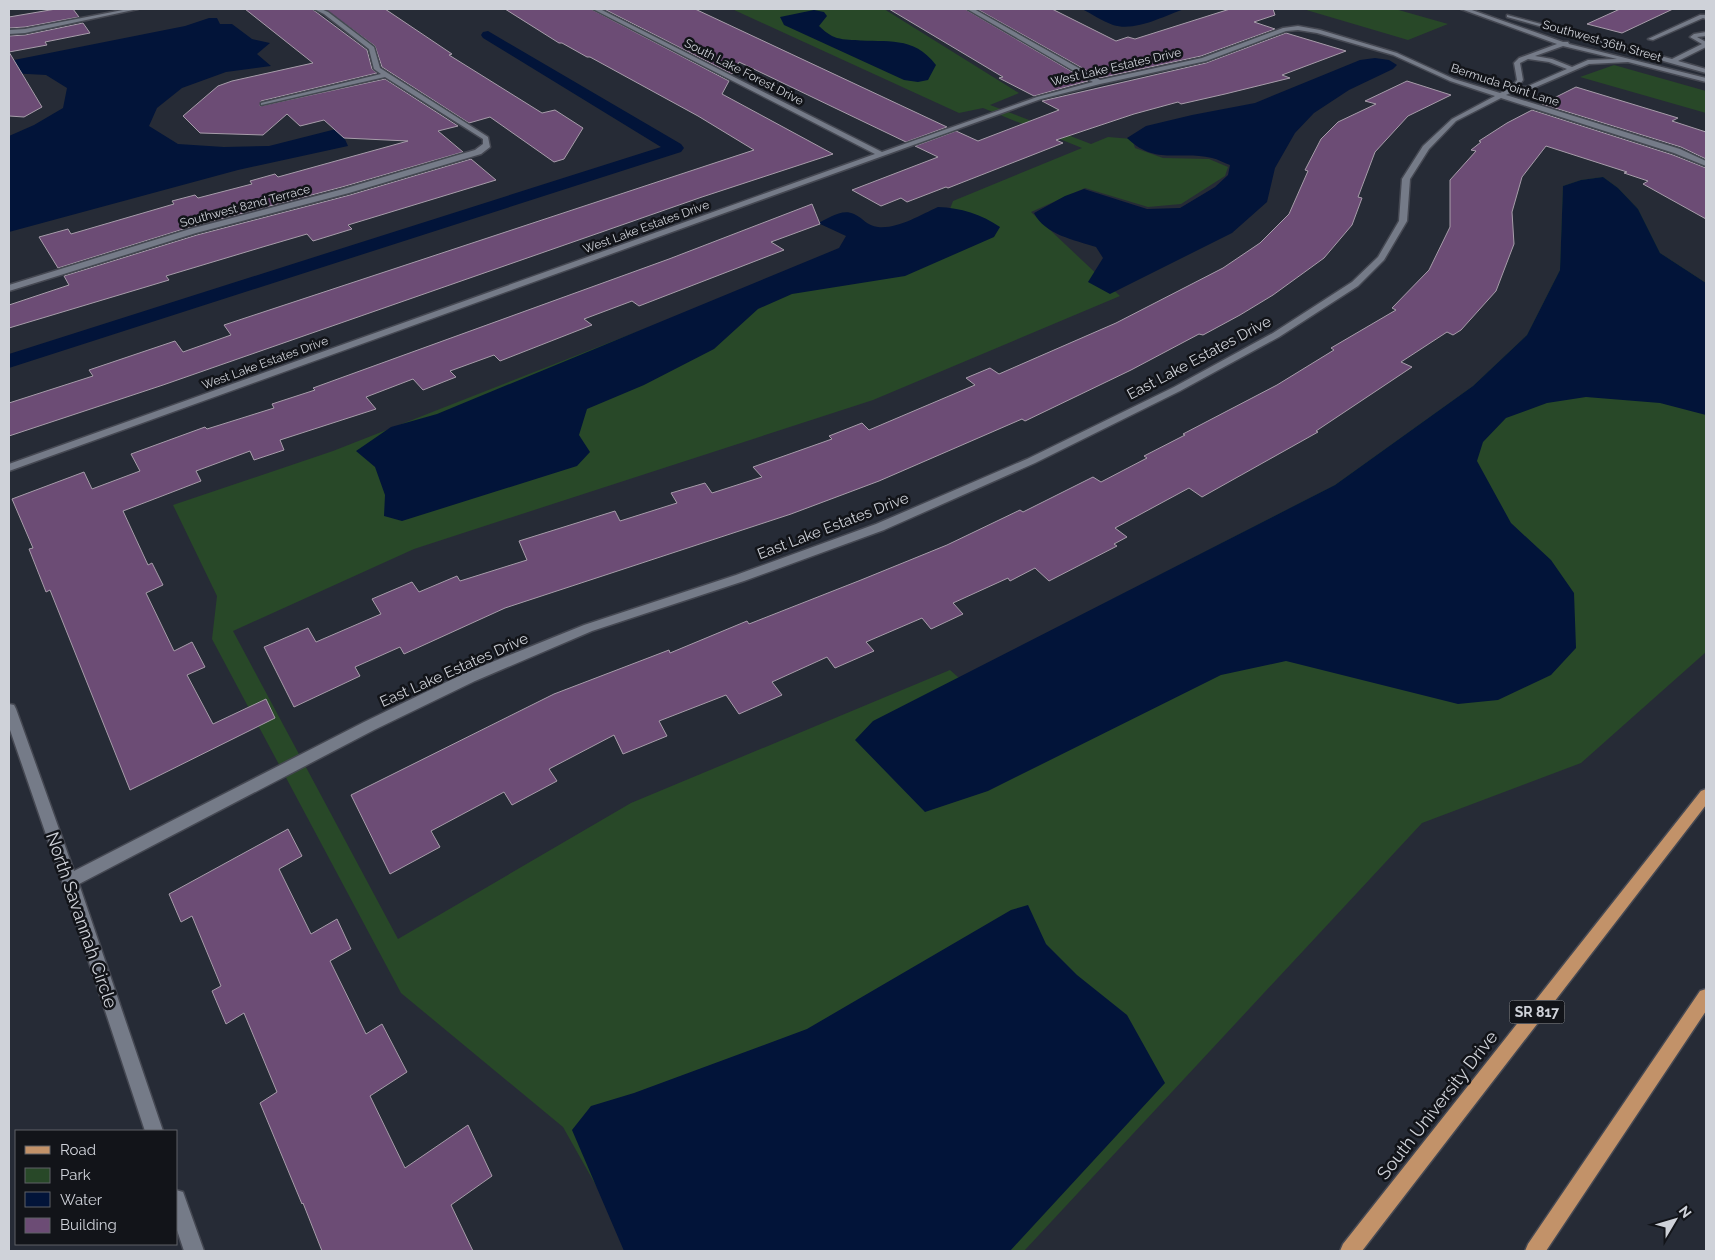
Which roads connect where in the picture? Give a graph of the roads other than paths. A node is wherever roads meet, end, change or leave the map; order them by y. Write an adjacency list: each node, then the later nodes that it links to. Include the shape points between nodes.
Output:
1 (116, 9): 7 (street)
2 (135, 9): 7 (street)
3 (317, 9): 22 (street, via 372,48 377,69)
4 (596, 9): 28 (street, South Lake Forest Drive)
5 (970, 9): 24 (street)
6 (1464, 9): 15 (street, Southwest 36th Street)
7 (108, 11): 11 (street, via 25,31)
8 (1498, 12): 13 (street, Southwest 36th Street)
9 (1706, 17): 14 (street)
10 (1298, 28): 24 (street, West Lake Estates Drive, via 1204,60); 26 (street, Bermuda Point Lane, via 1395,54 1452,80)
11 (9, 31)
12 (1706, 34): 16 (street, via 1693,37)
13 (1586, 37): 15 (street); 19 (street, Southwest 36th Street)
14 (1651, 40)
15 (1563, 44): 17 (street); 18 (street, Southwest 36th Street)
16 (1706, 44): 19 (street)
17 (1527, 57): 20 (street, via 1550,60); 25 (street, via 1517,63 1520,80)
18 (1626, 61): 20 (street, East Lake Estates Drive, via 1588,62); 23 (street, Southwest 36th Street)
19 (1671, 62): 21 (street, Southwest 36th Street)
20 (1572, 69): 25 (street, East Lake Estates Drive, via 1527,89)
21 (1706, 71)
22 (386, 75): 27 (street); 30 (street, Southwest 82nd Terrace, via 486,138 487,145 478,152 192,231)
23 (1706, 80)
24 (1098, 82): 28 (street, West Lake Estates Drive, via 1039,98)
25 (1513, 90): 26 (street, East Lake Estates Drive)
26 (1500, 96): 29 (street, Bermuda Point Lane, via 1677,151); 34 (street, East Lake Estates Drive, via 1454,120 1426,148 1406,179 1402,221 1381,258 1355,284 1268,339 1177,389 1031,461 880,527 588,628 470,676)
27 (263, 104)
28 (882, 156): 31 (street, West Lake Estates Drive)
29 (1706, 164)
30 (9, 288)
31 (9, 468)
32 (9, 708): 34 (street, North Savannah Circle)
33 (1706, 795): 39 (main road, South University Drive / SR 817)
34 (70, 881): 36 (street, North Savannah Circle)
35 (1706, 997): 40 (main road)
36 (154, 1130)
37 (178, 1205): 38 (street)
38 (194, 1251)
39 (1350, 1251)
40 (1535, 1251)

